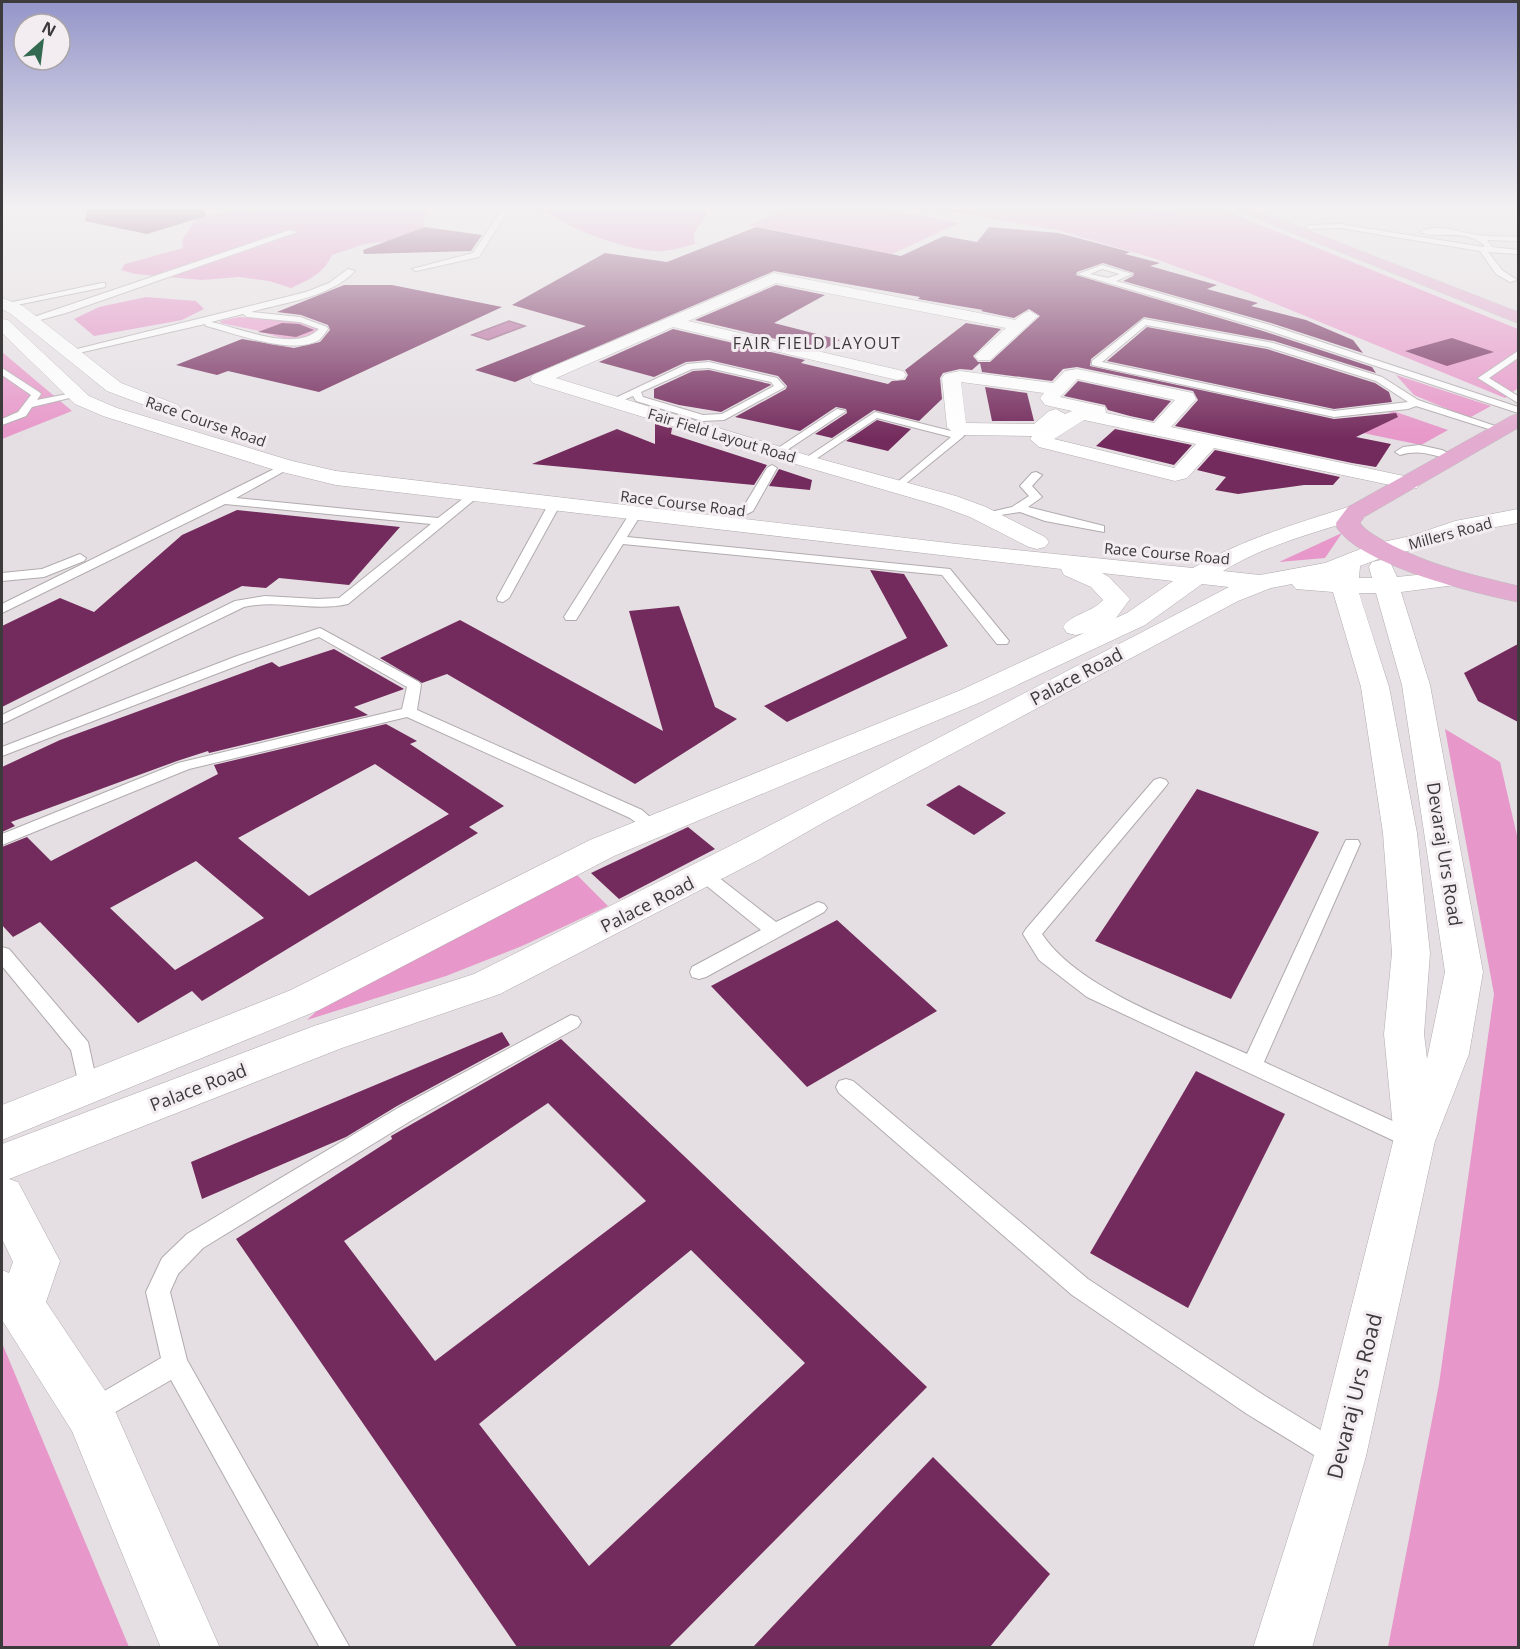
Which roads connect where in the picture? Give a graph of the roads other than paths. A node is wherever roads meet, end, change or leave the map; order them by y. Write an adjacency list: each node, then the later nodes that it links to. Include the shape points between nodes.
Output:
1 (98, 286): 10 (lane)
2 (136, 286): 13 (lane)
3 (328, 286): 11 (lane)
4 (755, 286): 14 (street, Fair Field Layout Road)
5 (820, 286): 26 (street, Fair Field Layout Road, via 1025,321 978,358)
6 (1125, 286): 36 (lane, via 1267,327)
7 (1436, 286): 12 (main road)
8 (1461, 286): 9 (main road)
9 (1518, 308)
10 (3, 310): 13 (main road, Race Course Road); 28 (main road, Race Course Road)
11 (237, 313): 15 (lane); 16 (lane, via 298,320 324,329 308,339 282,342)
12 (1518, 318)
13 (29, 320): 21 (main road, Race Course Road)
14 (670, 322): 25 (street); 33 (street, Fair Field Layout Road, via 539,379)
15 (201, 323): 16 (lane); 17 (lane)
16 (223, 326): 19 (lane)
17 (115, 342): 19 (lane); 21 (lane)
18 (1251, 342): 23 (lane, via 1144,322 1095,363); 24 (lane, via 1272,338); 35 (lane, via 1379,379)
19 (125, 349): 21 (lane)
20 (1518, 354): 32 (lane, via 1483,378)
21 (74, 356): 54 (main road, Race Course Road, via 114,387 152,404 349,465)
22 (2, 371): 29 (lane)
23 (1131, 371): 31 (lane, via 1140,381); 35 (lane, via 1334,414)
24 (1377, 373)
25 (897, 375)
26 (1071, 375): 30 (street); 39 (street, via 1186,397)
27 (635, 391): 27 (lane, via 690,366 709,365 774,380 780,387 724,417 702,418 639,399); 33 (lane)
28 (73, 392): 29 (lane); 34 (lane); 46 (main road, Race Course Road, via 110,412)
29 (36, 394): 34 (lane)
30 (1062, 397): 30 (street, via 954,376 951,378 957,427 965,429 1041,429); 39 (street)
31 (1223, 399)
32 (1518, 400)
33 (612, 402): 44 (street, Fair Field Layout Road)
34 (31, 404): 38 (lane, via 22,414)
35 (1412, 404): 40 (lane)
36 (1518, 410)
37 (841, 411): 44 (lane)
38 (2, 422)
39 (1163, 424): 48 (street)
40 (1505, 428): 43 (main road, Palace Road)
41 (1209, 441): 41 (street, via 1084,414 1040,439 1174,475 1180,474); 48 (street)
42 (1400, 452): 43 (lane, via 1416,447)
43 (1451, 457): 48 (main road, Palace Road)
44 (774, 460): 45 (street, Fair Field Layout Road); 54 (lane)
45 (806, 461): 49 (street, Fair Field Layout Road); 49 (lane, via 875,415 959,436)
46 (280, 464): 50 (main road, Race Course Road, via 336,478); 51 (lane); 65 (lane, via 55,570)
47 (1036, 475): 53 (lane, via 1026,486 1036,497)
48 (1413, 481): 55 (main road, Palace Road)
49 (898, 487): 57 (street, Fair Field Layout Road)
50 (473, 496): 52 (main road, Race Course Road); 59 (lane)
51 (223, 500): 59 (lane); 70 (lane)
52 (554, 505): 56 (main road, Race Course Road); 69 (lane)
53 (1019, 508): 57 (lane); 60 (lane)
54 (747, 511): 62 (main road, Race Course Road)
55 (1356, 512): 63 (main road, Palace Road); 64 (main road, via 1348,524 1364,540)
56 (636, 513): 61 (lane); 62 (main road, Race Course Road)
57 (986, 516): 62 (street, Fair Field Layout Road)
58 (1518, 516): 64 (main road, Millers Road, via 1463,526 1417,542)
59 (442, 522): 75 (lane, via 343,601 330,604 254,599)
60 (1100, 529)
61 (620, 540): 71 (lane); 72 (lane, via 946,572)
62 (1042, 552): 63 (main road, Race Course Road); 66 (main road, Race Course Road); 73 (main road, Palace Road, via 1087,574 1116,599 1107,612 957,685)
63 (1227, 558): 64 (main road, Race Course Road); 66 (main road, Palace Road)
64 (1368, 569): 67 (main road, Race Course Road); 68 (main road, via 1454,579); 93 (main road, Devaraj Urs Road, via 1375,687 1400,833 1411,952 1404,1034); 93 (main road, Devaraj Urs Road, via 1416,685 1464,972 1449,1054)
65 (2, 577)
66 (1195, 577): 67 (main road, Race Course Road); 73 (main road, Palace Road, via 1137,619)
67 (1264, 582): 79 (main road, Palace Road, via 1212,604)
68 (1518, 594)
69 (503, 598)
70 (2, 609)
71 (571, 617)
72 (1002, 641)
73 (945, 705): 77 (main road, Palace Road)
74 (409, 712): 76 (lane, via 414,686 320,632 242,658); 80 (lane, via 636,814); 81 (lane, via 184,766)
75 (2, 720)
76 (2, 752)
77 (772, 778): 79 (main road); 80 (main road, Palace Road)
78 (1160, 783): 89 (lane, via 1032,934 1046,955 1094,992)
79 (814, 814): 83 (main road, Palace Road)
80 (652, 826): 91 (main road, Palace Road, via 572,862 305,1000)
81 (2, 840)
82 (1352, 844): 89 (lane)
83 (703, 874): 85 (lane); 94 (main road, Palace Road, via 487,984 328,1037)
84 (818, 908): 85 (lane)
85 (774, 931): 87 (lane)
86 (2, 954): 91 (lane, via 81,1048)
87 (699, 972)
88 (571, 1022): 97 (lane, via 405,1114 195,1241 170,1266 158,1292)
89 (1252, 1065): 93 (lane)
90 (846, 1087): 99 (lane, via 1080,1287 1256,1405)
91 (88, 1088): 92 (main road, Palace Road)
92 (2, 1124)
93 (1414, 1141): 99 (main road, Devaraj Urs Road)
94 (2, 1163)
95 (2, 1196): 96 (main road, via 37,1261)
96 (11, 1299): 98 (main road)
97 (175, 1364): 98 (lane); 101 (lane)
98 (90, 1413): 100 (main road)
99 (1341, 1456): 102 (main road, Devaraj Urs Road)
100 (191, 1647)
101 (336, 1647)
102 (1282, 1647)

